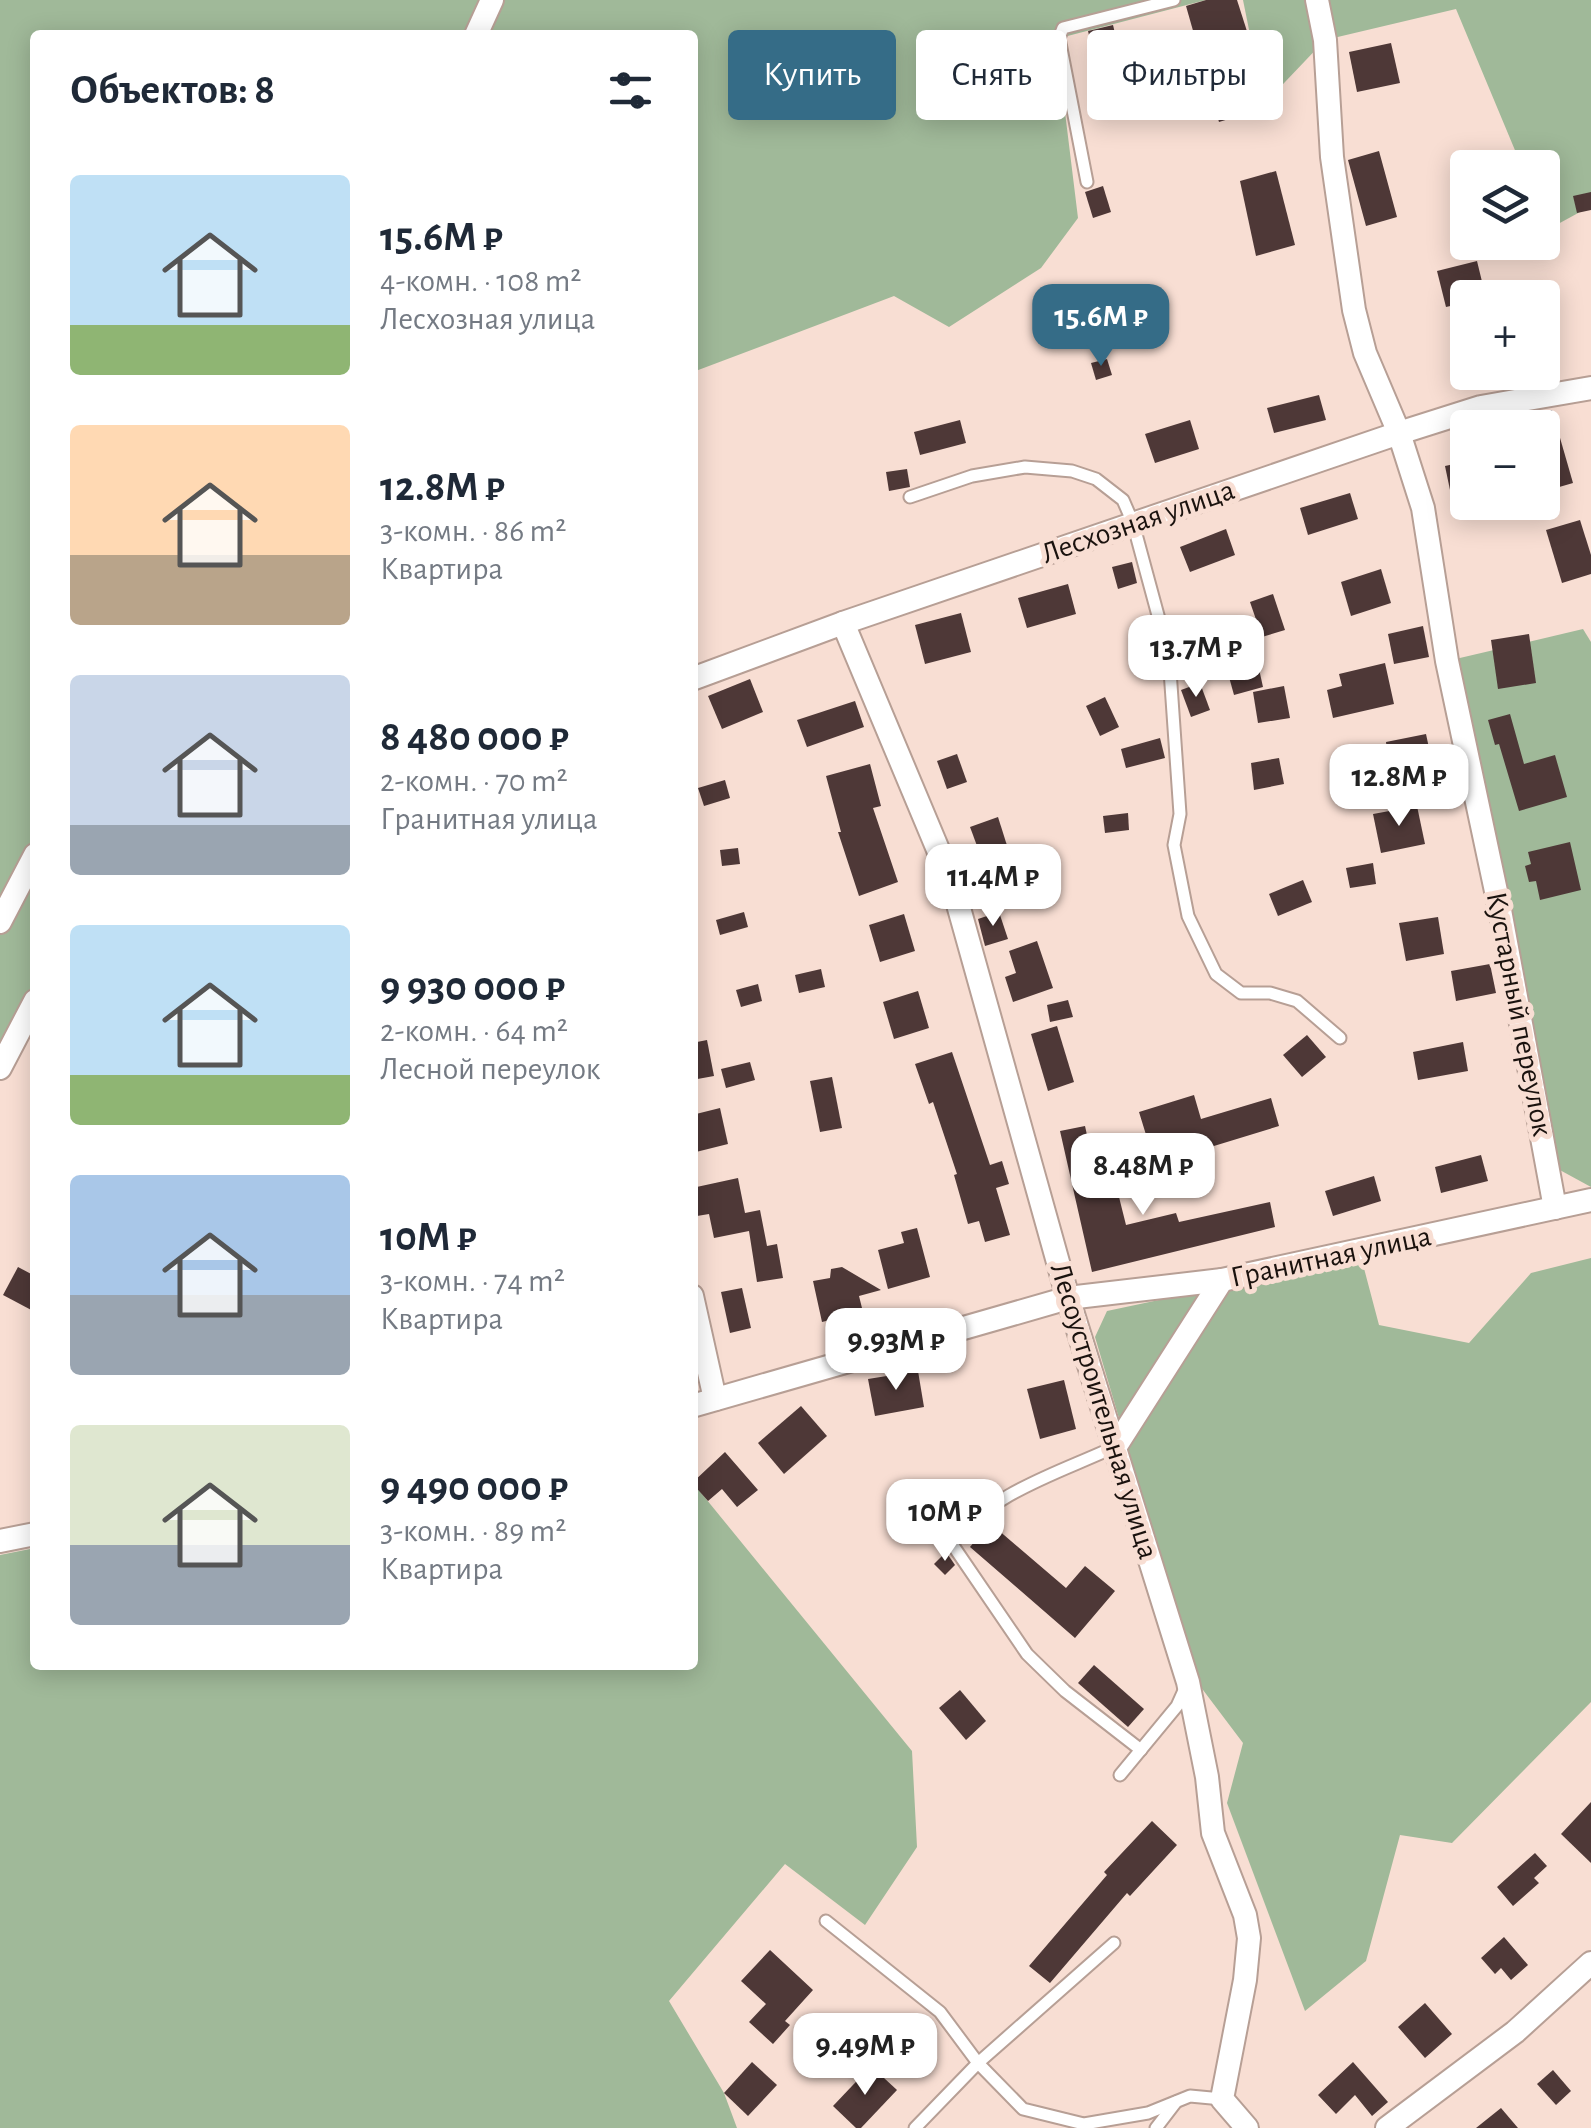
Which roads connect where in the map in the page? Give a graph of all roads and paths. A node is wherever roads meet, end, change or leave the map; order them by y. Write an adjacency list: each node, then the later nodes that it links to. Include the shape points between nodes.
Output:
1 (492, 0): 4 (street)
2 (1174, 0): 5 (lane, via 1063,28 1059,38)
3 (1317, 0): 7 (street, Кустарный переулок, via 1354,310 1364,354)
4 (478, 30)
5 (1087, 182)
6 (1591, 388): 7 (street, Лесхозная улица, via 1481,407)
7 (1400, 433): 9 (street, Лесхозная улица); 18 (street, Кустарный переулок, via 1423,508)
8 (910, 497): 9 (lane, via 972,476 1051,468 1096,479 1114,491)
9 (1133, 523): 10 (street, Лесхозная улица); 15 (lane, via 1169,656 1179,760 1174,845 1188,916 1216,974 1242,993 1297,1001)
10 (842, 623): 11 (street, Лесхозная улица); 20 (street, Лесоустроительная улица, via 952,883)
11 (698, 676)
12 (30, 865): 13 (street)
13 (0, 922)
14 (30, 1011): 16 (street)
15 (1340, 1038)
16 (0, 1068)
17 (1591, 1200): 18 (street, Гранитная улица)
18 (1555, 1208): 19 (street, Гранитная улица)
19 (1222, 1280): 20 (street, Гранитная улица); 23 (street)
20 (1068, 1298): 22 (street, Гранитная улица); 23 (street, Лесоустроительная улица)
21 (698, 1349): 22 (street)
22 (704, 1402)
23 (1112, 1449): 26 (street, Лесоустроительная улица); 27 (lane, via 1002,1497 952,1544 1028,1654)
24 (30, 1535): 25 (street)
25 (0, 1542)
26 (1188, 1682): 27 (lane); 33 (street, Лесоустроительная улица, via 1213,1833 1249,1938)
27 (1140, 1750): 28 (lane)
28 (1120, 1776)
29 (826, 1920): 32 (lane, via 940,2012)
30 (1114, 1943): 32 (lane)
31 (1591, 1962): 38 (street, via 1515,2032)
32 (978, 2063): 34 (lane, via 1022,2110 1084,2124); 35 (lane)
33 (1222, 2098): 34 (lane); 37 (street)
34 (1176, 2102): 36 (lane)
35 (915, 2128)
36 (1156, 2128)
37 (1247, 2128)
38 (1388, 2128)

